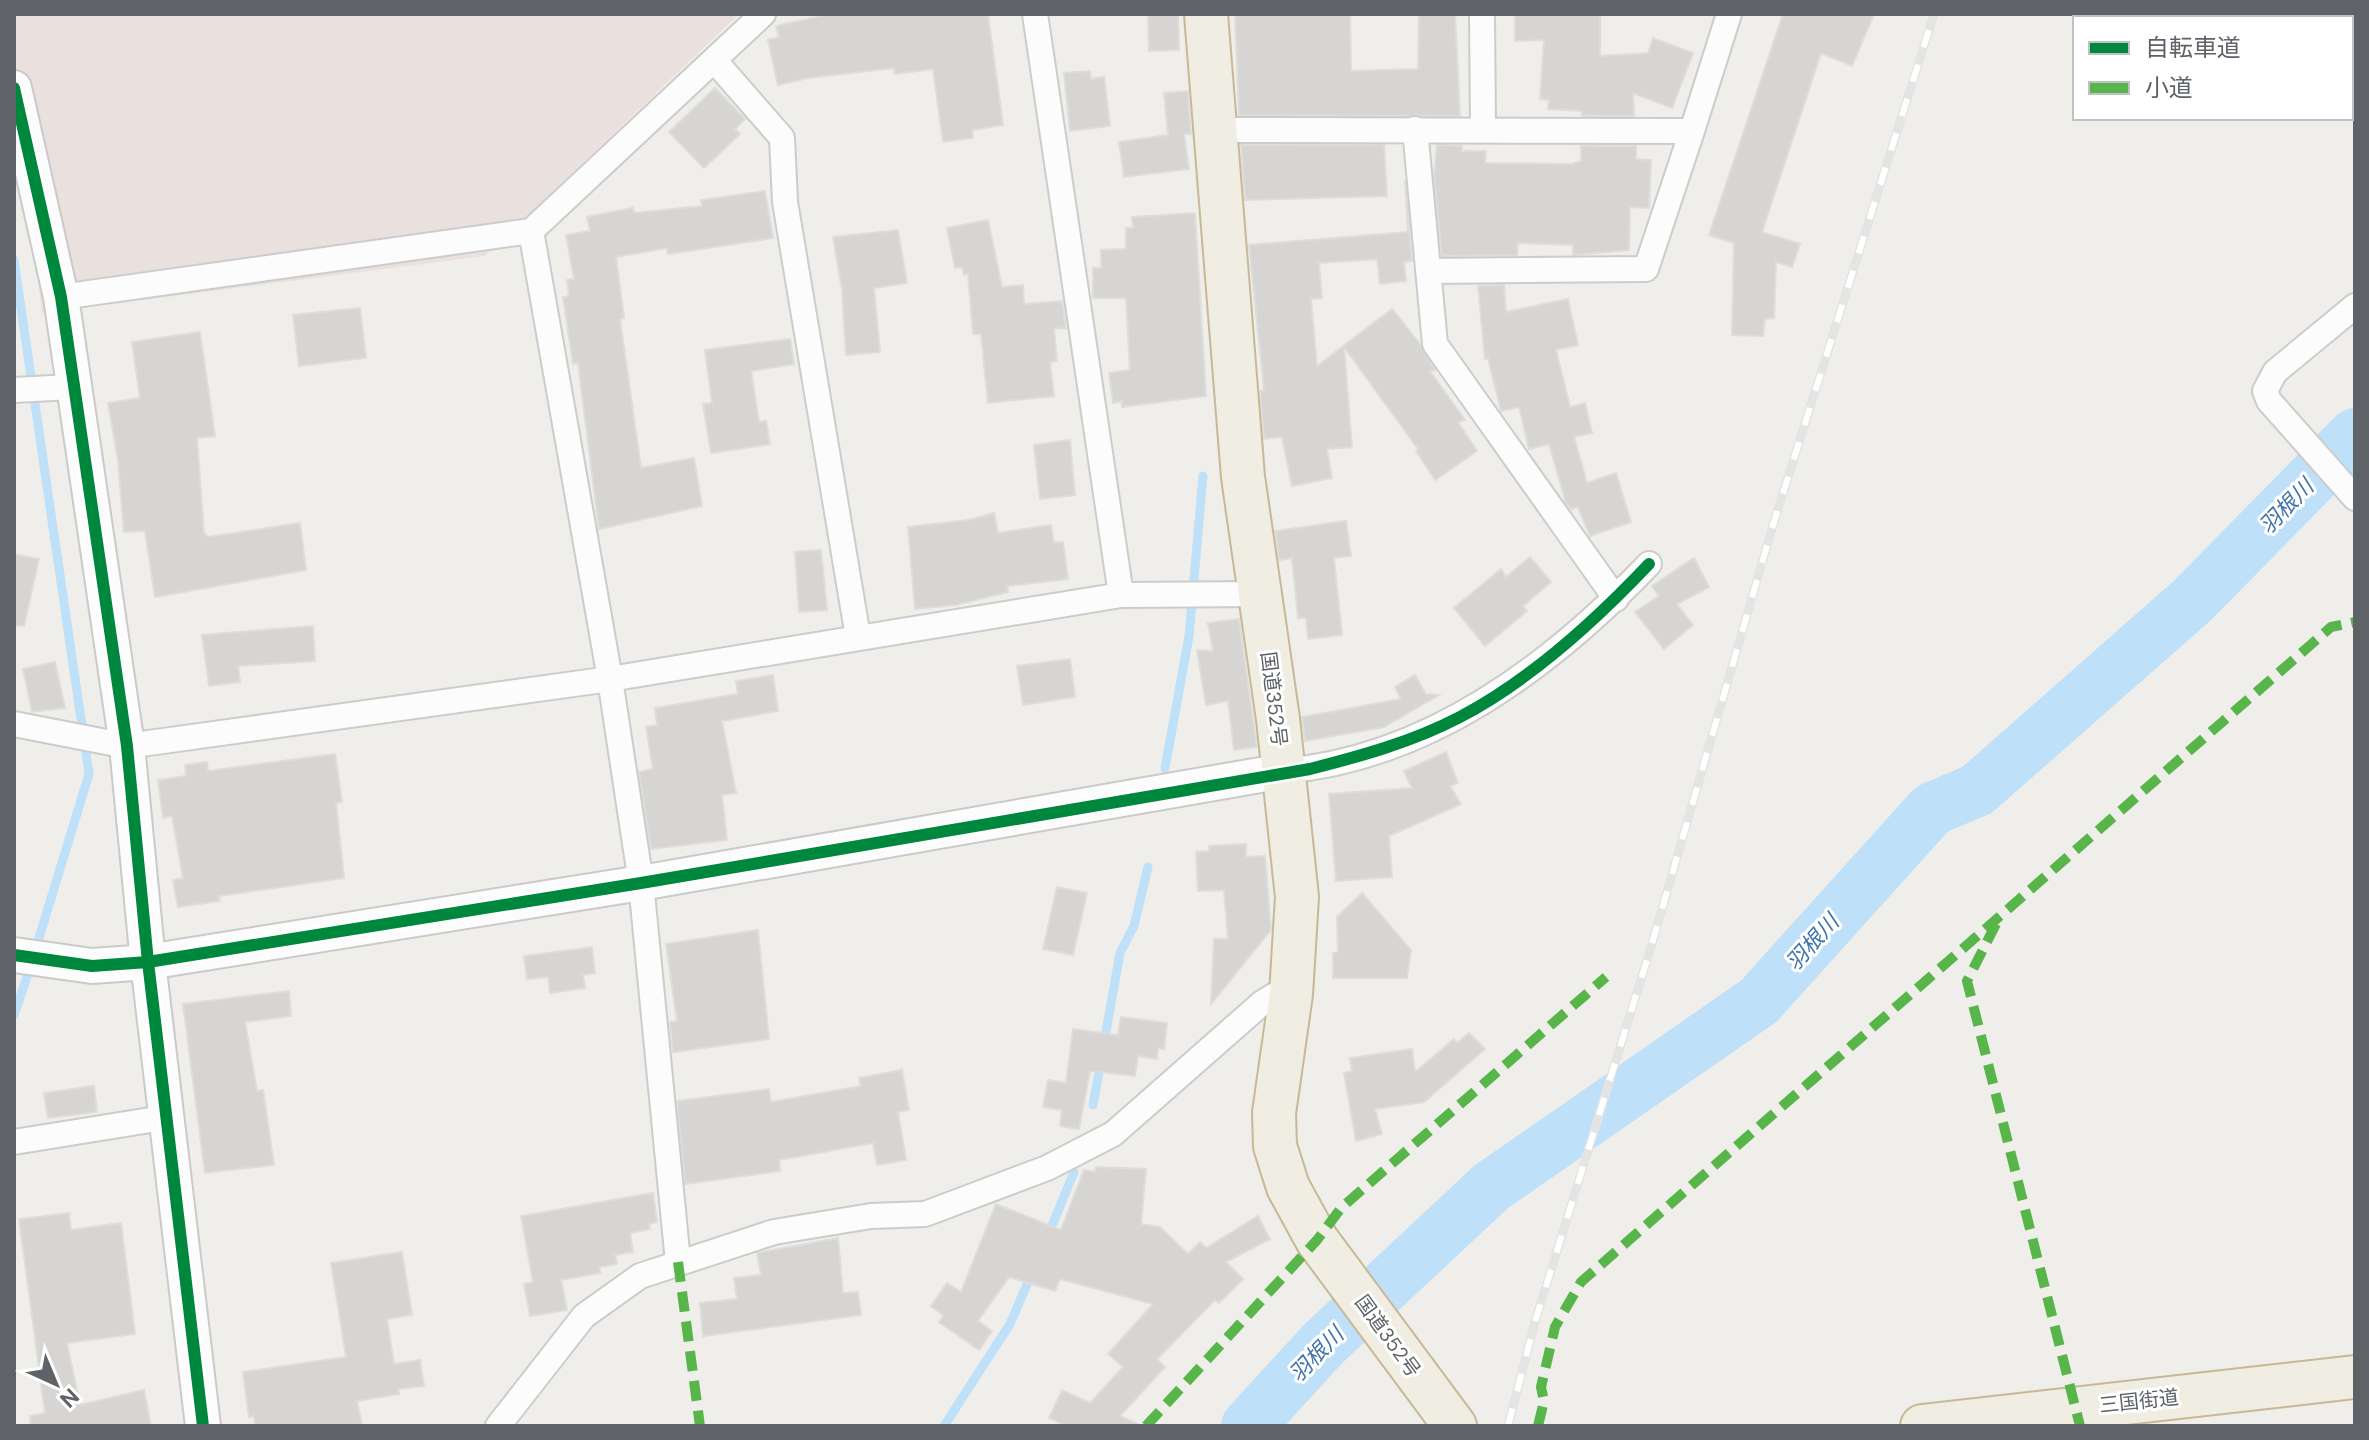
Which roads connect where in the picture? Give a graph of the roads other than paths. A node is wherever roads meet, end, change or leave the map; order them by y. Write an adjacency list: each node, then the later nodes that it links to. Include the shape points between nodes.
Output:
1 (763, 14): 6 (street)
2 (1035, 14): 21 (street)
3 (1206, 14): 10 (highway, 国道352号)
4 (1482, 14): 9 (street)
5 (1729, 14): 11 (street)
6 (714, 60): 12 (street); 23 (street, via 782,138 785,202)
7 (14, 88): 14 (street)
8 (1415, 129): 9 (street); 10 (street); 13 (street)
9 (1483, 129): 11 (street)
10 (1217, 130): 20 (highway, 国道352号, via 1233,367)
11 (1692, 131): 13 (street, via 1646,269)
12 (531, 231): 14 (street); 24 (street)
13 (1428, 271): 22 (street, via 1435,344)
14 (61, 297): 16 (street)
15 (2355, 306): 18 (street, via 2275,372 2265,391)
16 (72, 387): 17 (street); 26 (street)
17 (15, 390)
18 (2355, 498)
19 (1649, 564): 22 (street)
20 (1260, 594): 21 (street); 27 (highway, 国道352号)
21 (1121, 595): 23 (street)
22 (1616, 599): 27 (street, via 1560,648 1461,717 1370,754)
23 (858, 637): 24 (street)
24 (610, 679): 26 (street); 28 (street)
25 (14, 724): 26 (street)
26 (127, 746): 30 (street)
27 (1283, 771): 28 (street); 31 (highway, 国道352号, via 1297,897)
28 (641, 883): 30 (street); 34 (street)
29 (14, 955): 30 (street, via 92,966)
30 (148, 962): 32 (street)
31 (1291, 994): 34 (street, via 1262,1003 1113,1134 1047,1168 925,1214 871,1216 774,1232); 36 (highway, 国道352号, via 1274,1113 1275,1146 1288,1187 1324,1250)
32 (169, 1117): 33 (street); 37 (street)
33 (14, 1142)
34 (678, 1262): 38 (street, via 640,1276 584,1316)
35 (2355, 1377): 39 (highway, 三国街道)
36 (1451, 1422)
37 (203, 1426)
38 (498, 1426)
39 (1922, 1426)

